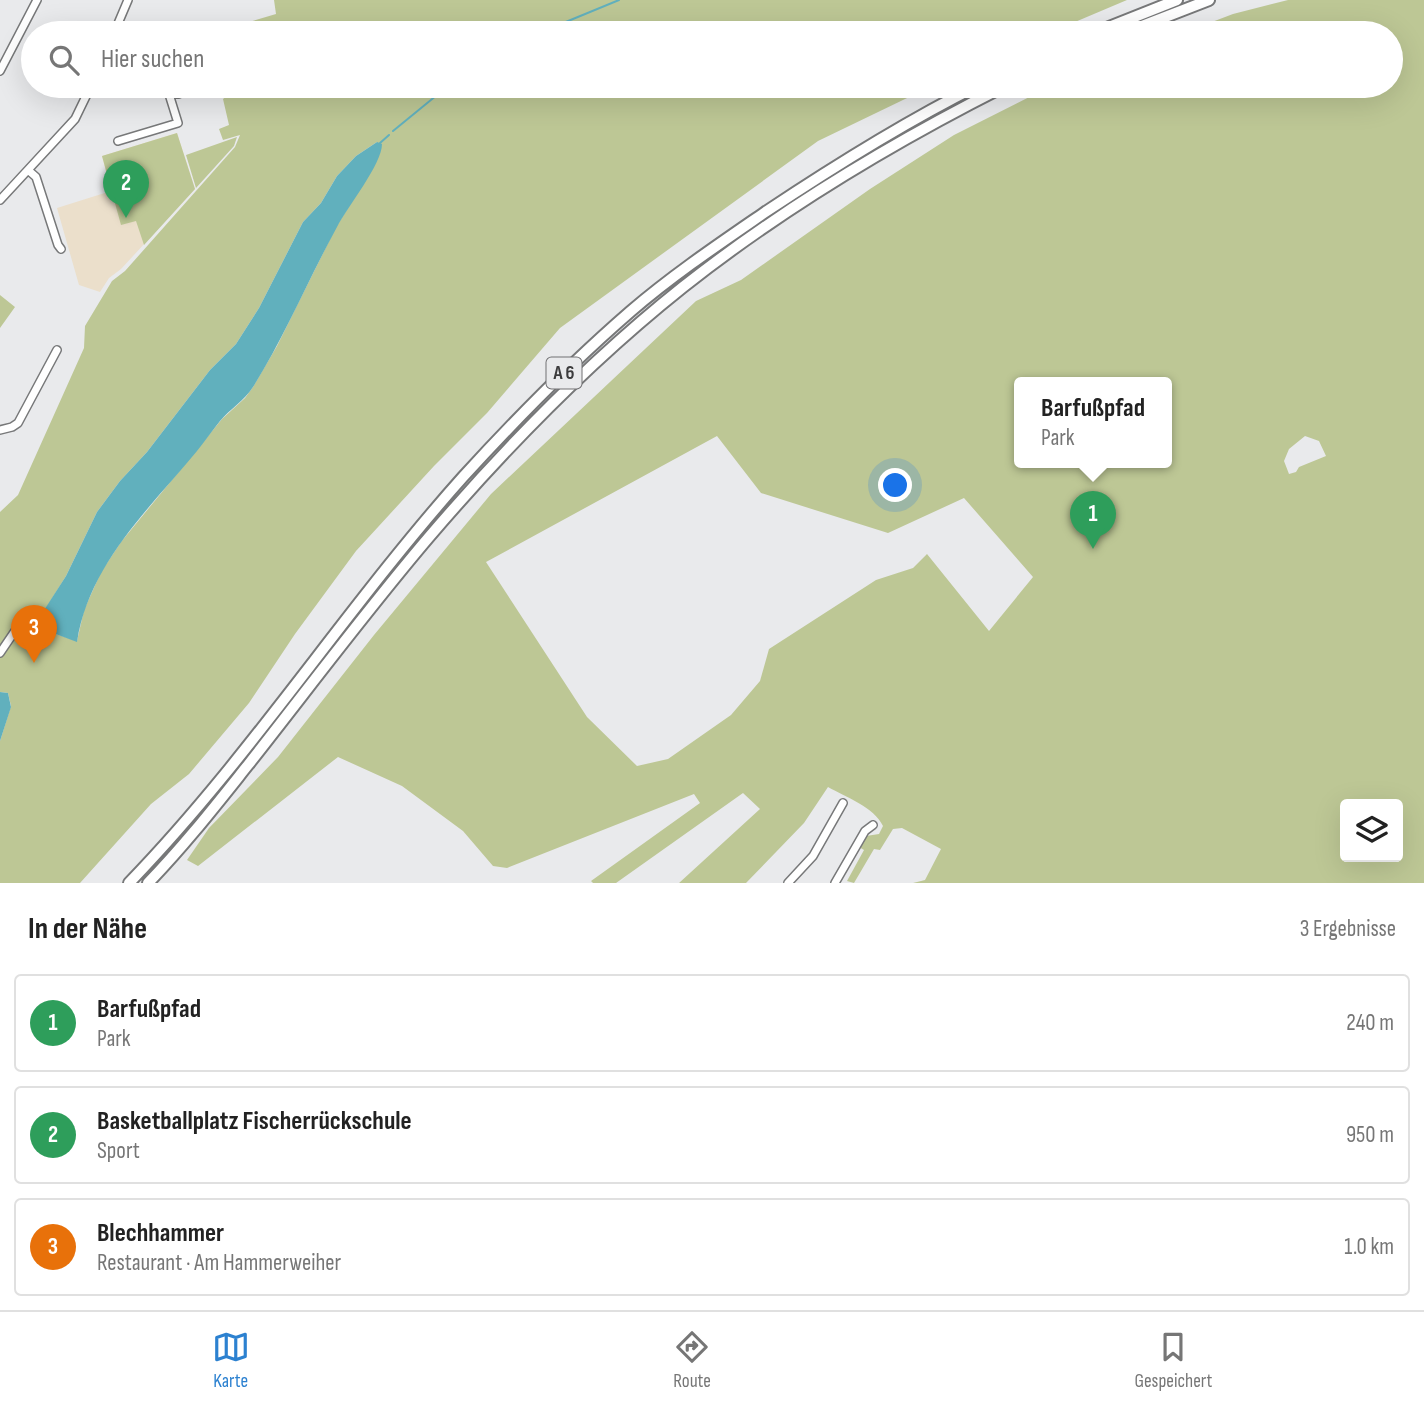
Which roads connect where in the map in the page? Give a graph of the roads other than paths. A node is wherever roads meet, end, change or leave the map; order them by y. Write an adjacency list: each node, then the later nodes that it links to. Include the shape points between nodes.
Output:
1 (37, 0): 5 (street)
2 (128, 0): 6 (street)
3 (1177, 0): 7 (highway)
4 (1209, 0): 8 (highway)
5 (26, 21)
6 (119, 21)
7 (1124, 21)
8 (1155, 21)
9 (21, 31): 10 (street)
10 (0, 71)
11 (85, 98): 16 (street, via 75,119)
12 (170, 98): 15 (street, via 178,123)
13 (952, 98): 25 (highway, A 6, via 845,159 741,229 600,339 516,421 419,529 188,819)
14 (981, 98): 26 (highway, A 6, via 849,172 750,238 612,347 526,430 428,537 202,823)
15 (118, 141)
16 (28, 170): 17 (street); 18 (street, via 36,177)
17 (0, 200)
18 (61, 249)
19 (57, 350): 20 (street, via 18,423)
20 (0, 430)
21 (19, 625): 22 (street)
22 (0, 653)
23 (843, 803): 27 (street, via 813,856)
24 (873, 825): 28 (street)
25 (129, 883)
26 (148, 883)
27 (788, 883)
28 (835, 883)

